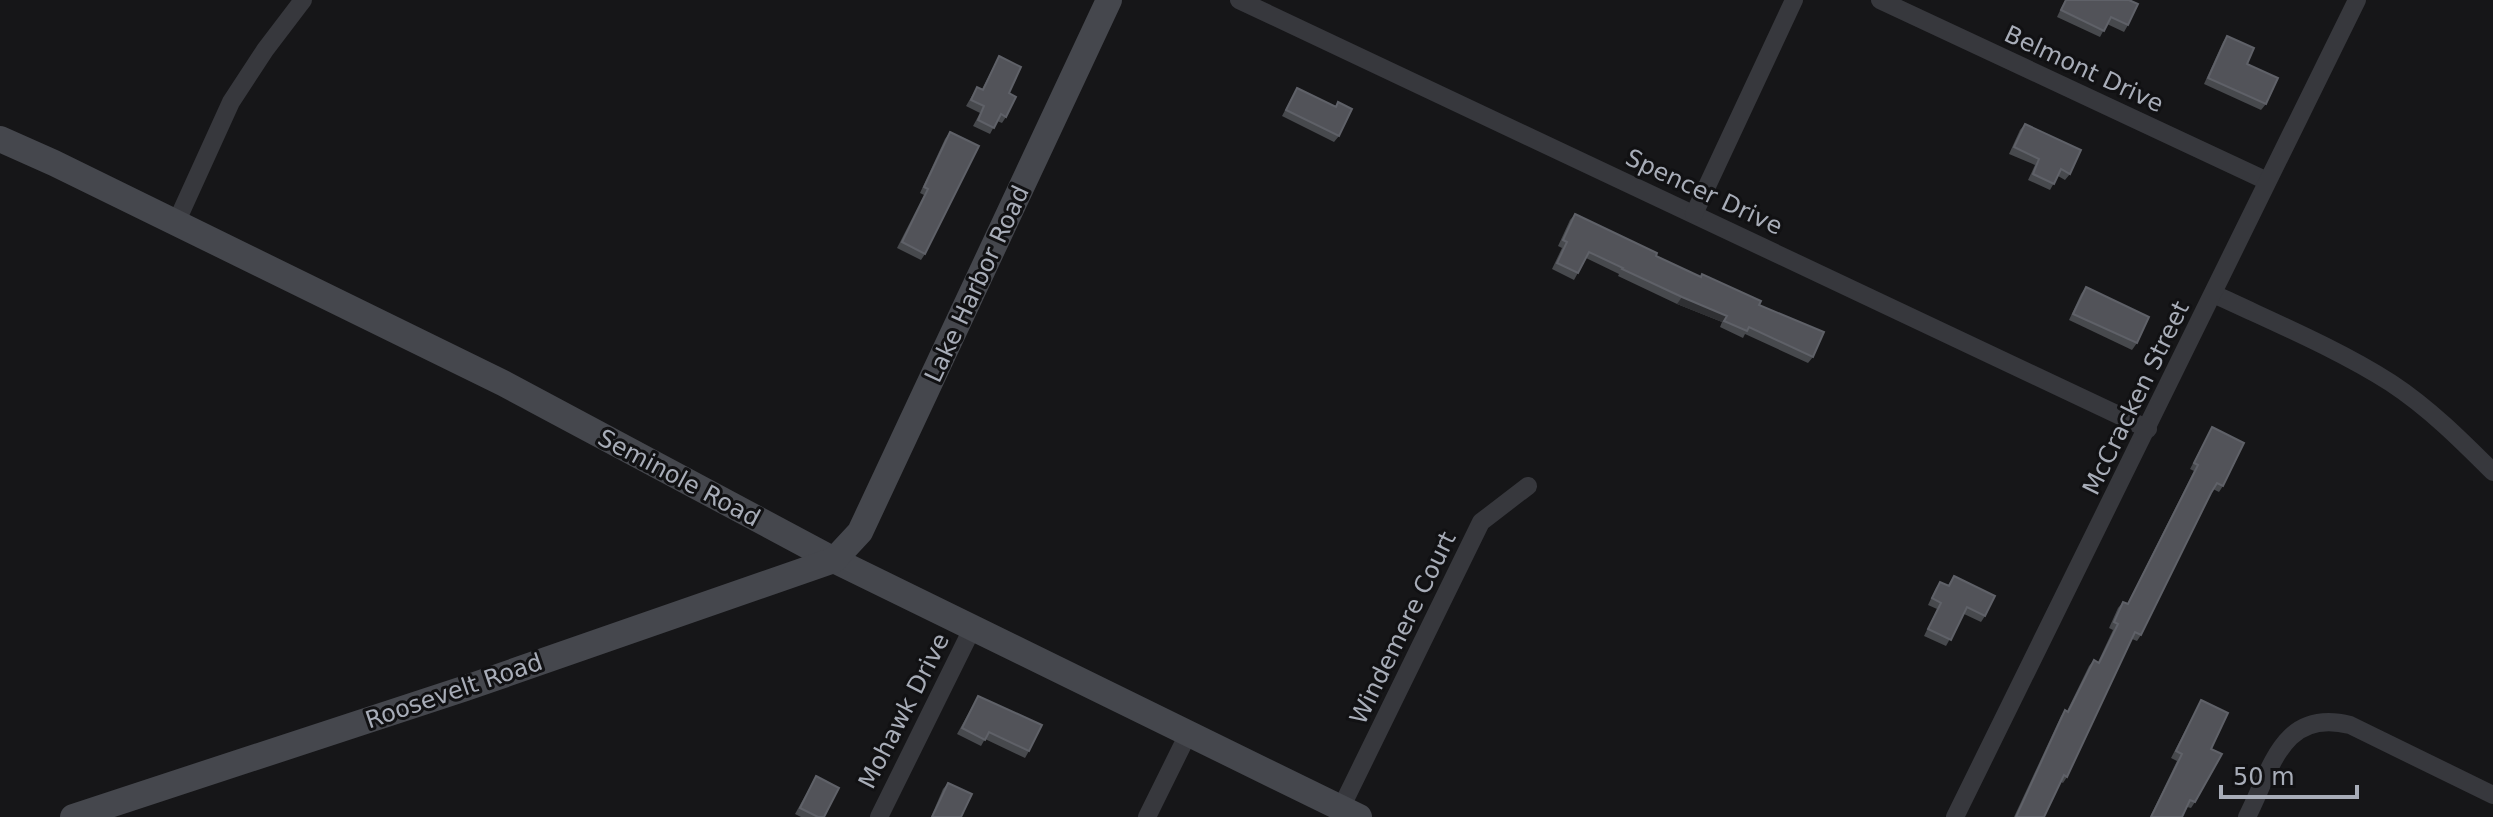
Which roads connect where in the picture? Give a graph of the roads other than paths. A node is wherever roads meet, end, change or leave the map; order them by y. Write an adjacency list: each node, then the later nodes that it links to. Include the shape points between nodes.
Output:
1 (303, 0): 10 (street, via 231,102)
2 (1109, 0): 15 (street, Lake Harbor Road, via 860,532)
3 (1239, 0): 9 (street, Spencer Drive)
4 (1794, 0): 9 (street)
5 (1880, 0): 8 (street, Belmont Drive)
6 (2357, 0): 8 (street, McCracken Street)
7 (0, 139): 10 (street, Seminole Road)
8 (2267, 181): 11 (street, McCracken Street)
9 (1694, 214): 12 (street, Spencer Drive)
10 (176, 223): 15 (street, Seminole Road, via 503,383)
11 (2214, 294): 12 (street, McCracken Street); 13 (street, via 2393,385)
12 (2148, 429): 23 (street, McCracken Street)
13 (2493, 472)
14 (1528, 486): 19 (street, Windemere Court, via 1481,522)
15 (834, 560): 16 (street, Seminole Road); 20 (street, Roosevelt Road)
16 (973, 627): 17 (street, Seminole Road); 21 (street, Mohawk Drive)
17 (1188, 734): 19 (street, Seminole Road); 22 (street)
18 (2493, 795): 24 (street, via 2350,725 2316,721 2285,742)
19 (1350, 812)
20 (73, 817)
21 (879, 817)
22 (1147, 817)
23 (1955, 817)
24 (2247, 817)

